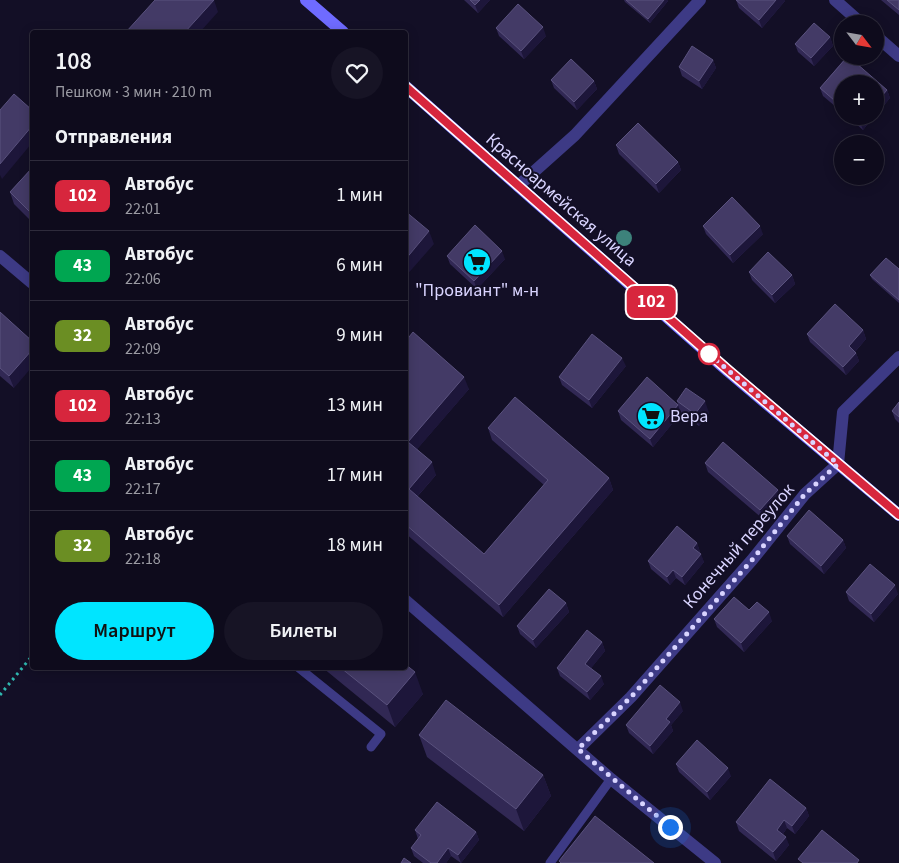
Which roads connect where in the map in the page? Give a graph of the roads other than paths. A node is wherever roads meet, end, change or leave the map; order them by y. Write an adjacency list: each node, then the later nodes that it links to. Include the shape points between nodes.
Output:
1 (306, 0): 5 (main road)
2 (700, 0): 9 (street, via 575,135)
3 (835, 0): 4 (street)
4 (852, 15)
5 (341, 30)
6 (884, 43): 7 (street)
7 (899, 56)
8 (408, 89): 9 (main road, Красноармейская улица)
9 (518, 186): 13 (main road, Красноармейская улица)
10 (0, 256): 11 (street)
11 (30, 280)
12 (899, 357): 13 (street, via 843,412)
13 (838, 464): 14 (main road, Красноармейская улица); 18 (street, Конечный переулок, via 805,494 752,560 631,697)
14 (899, 515)
15 (408, 603): 18 (street)
16 (301, 670): 17 (lane, via 381,734)
17 (371, 747)
18 (578, 749): 19 (street)
19 (611, 779): 20 (lane); 21 (street)
20 (550, 863)
21 (716, 863)

